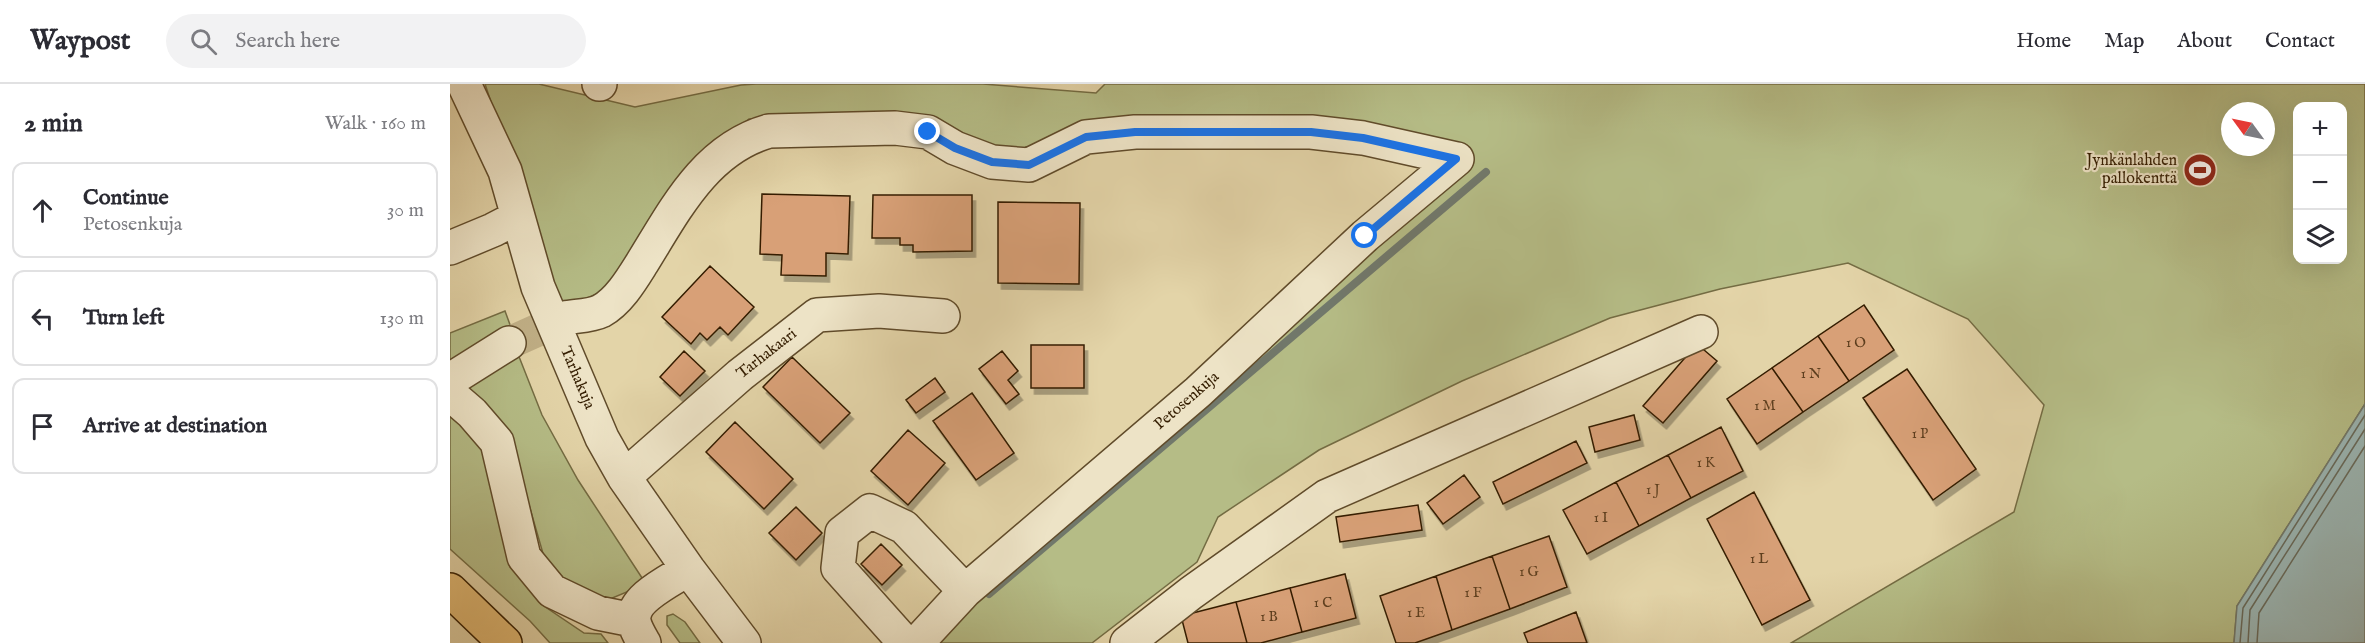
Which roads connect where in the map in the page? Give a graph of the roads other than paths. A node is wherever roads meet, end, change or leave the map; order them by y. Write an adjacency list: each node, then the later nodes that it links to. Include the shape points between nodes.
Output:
1 (464, 84): 2 (street, Tarhakuja, via 505,171)
2 (518, 217): 3 (street); 10 (street, Tarhakuja, via 538,287 602,438)
3 (450, 248)
4 (943, 316): 10 (street, Tarhakaari, via 879,311 818,315 740,375)
5 (565, 318): 13 (street, Petosenkuja, via 600,312 616,298 690,186 726,151 750,136 769,131 895,128 928,132 955,148 992,162 1029,165 1086,137 1135,132 1311,132 1363,138 1456,159 1365,236 1198,392)
6 (1701, 332): 19 (street, via 1327,496)
7 (509, 343): 8 (street)
8 (450, 380)
9 (450, 394): 14 (street, via 497,442 524,557 552,591)
10 (624, 477): 11 (street, Tarhakuja)
11 (688, 569): 14 (street, via 637,606); 16 (street, Tarhakuja)
12 (450, 590): 15 (main road)
13 (965, 591): 17 (street, via 896,523 870,511 842,533 838,568); 18 (street, Petosenkuja)
14 (638, 631)
15 (505, 643)
16 (744, 643)
17 (905, 643)
18 (917, 643)
19 (1127, 643)

